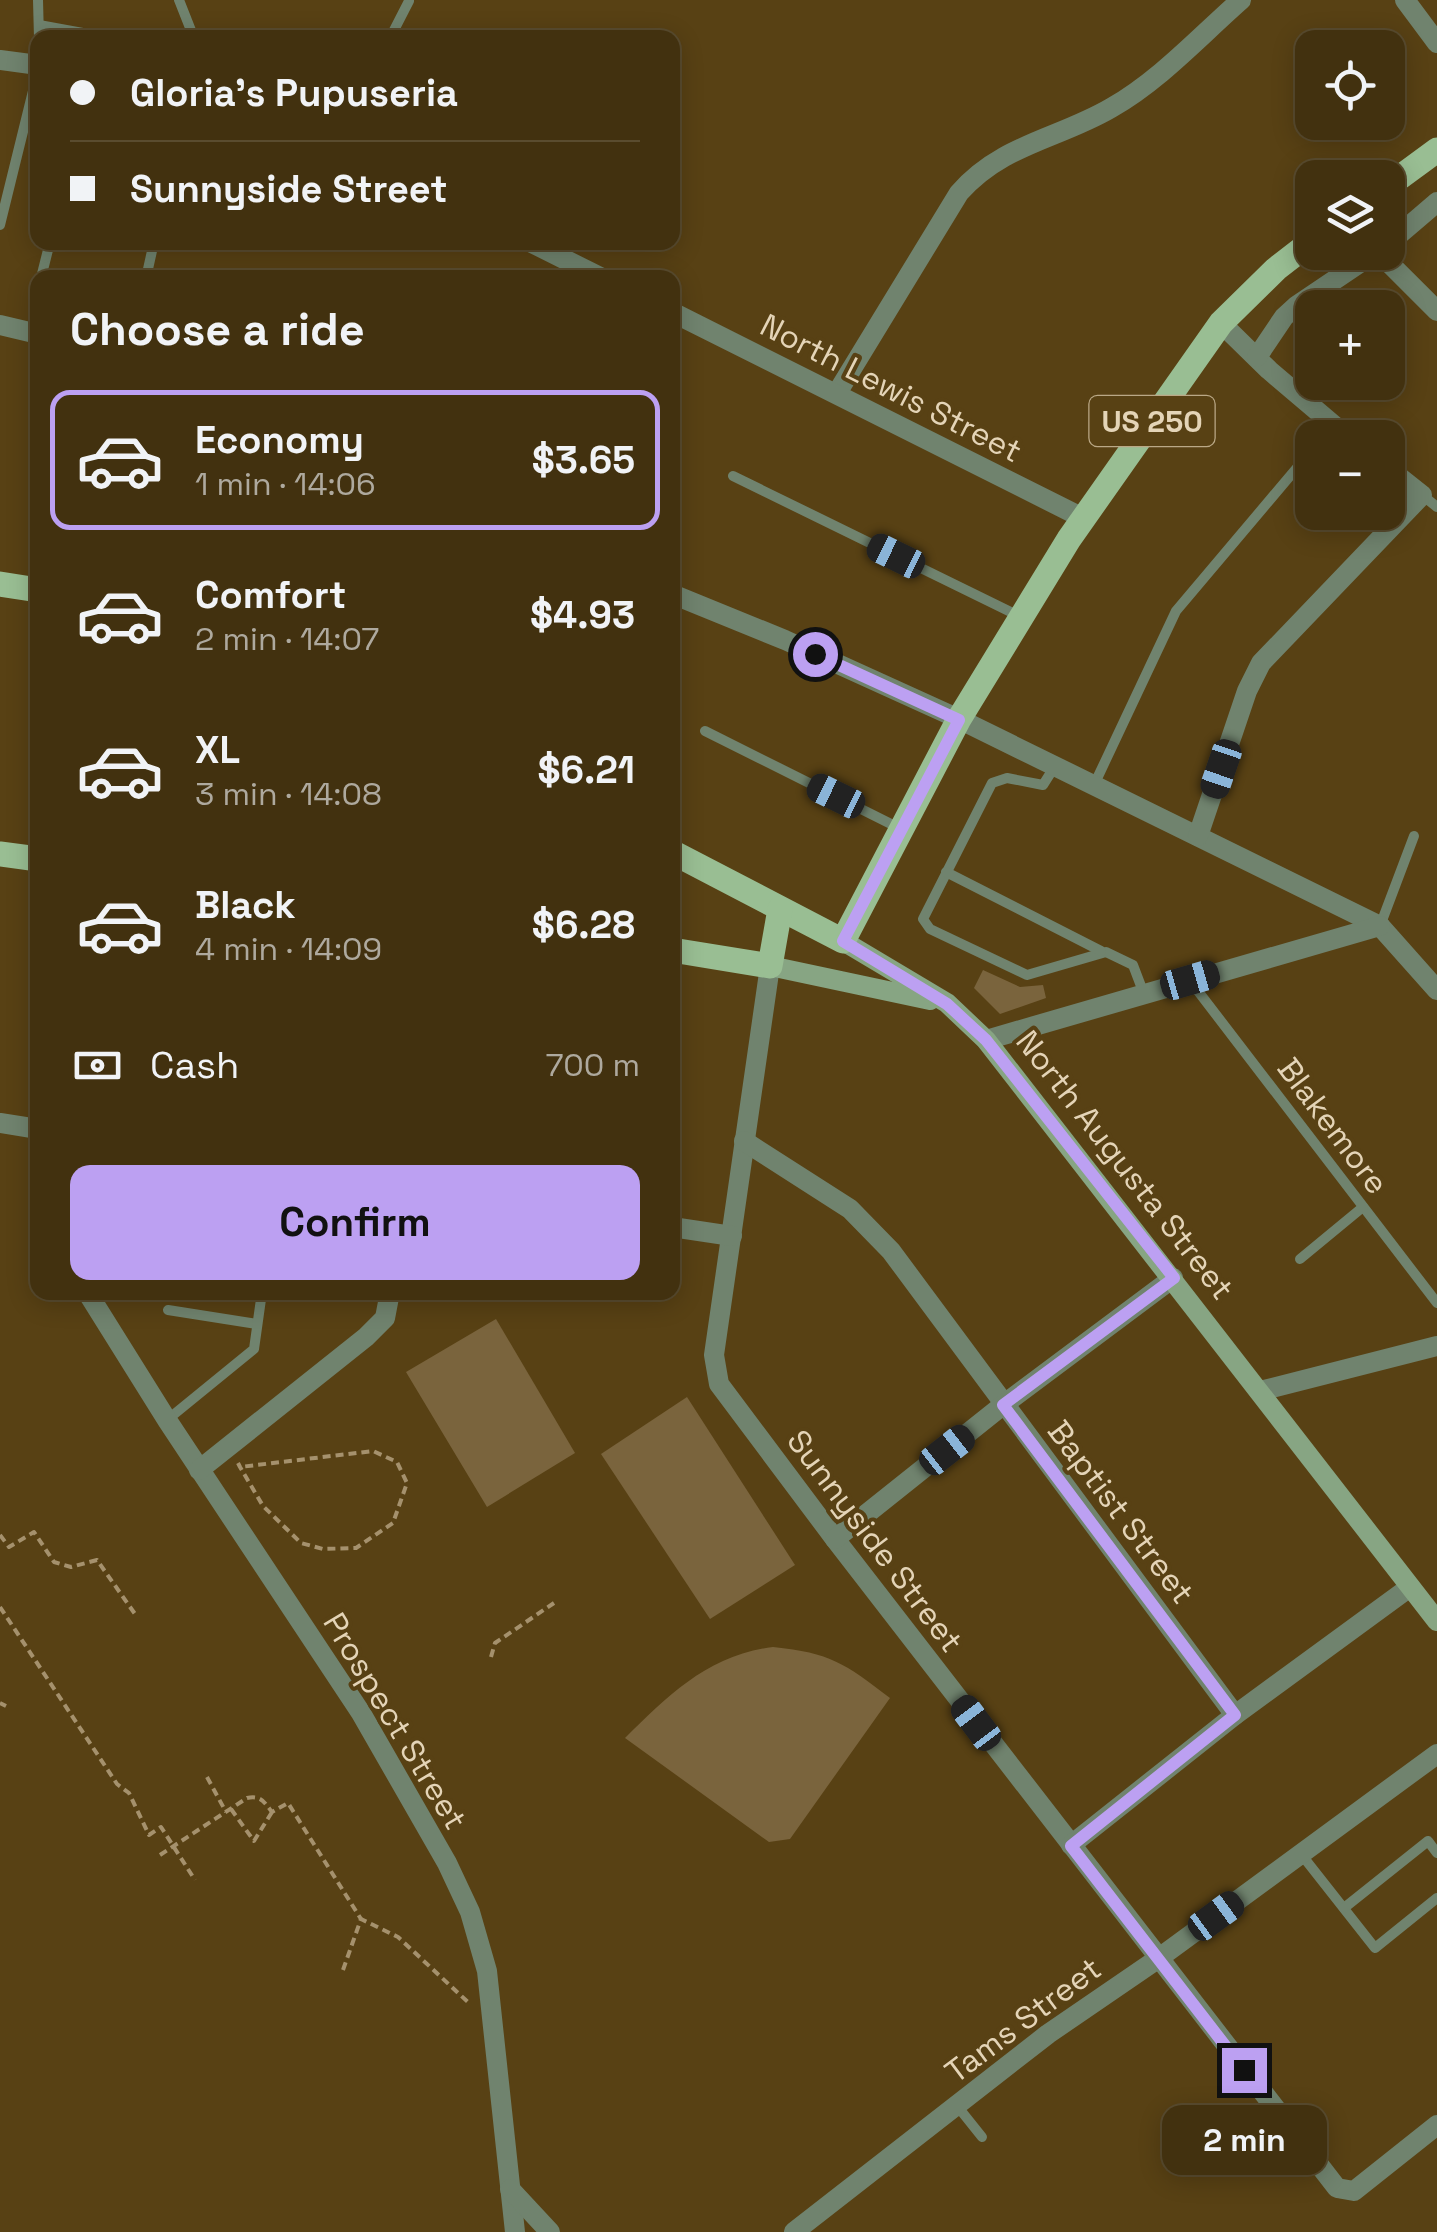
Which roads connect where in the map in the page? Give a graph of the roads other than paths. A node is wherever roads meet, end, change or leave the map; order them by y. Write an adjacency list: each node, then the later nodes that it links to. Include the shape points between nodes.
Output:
1 (38, 0): 6 (lane)
2 (180, 0): 7 (lane)
3 (409, 0): 8 (lane)
4 (1241, 0): 29 (street, via 1110,110 975,175)
5 (1405, 0): 9 (street)
6 (39, 30)
7 (191, 30)
8 (394, 30)
9 (1437, 42)
10 (30, 59): 11 (street)
11 (0, 60)
12 (30, 104): 16 (lane)
13 (1437, 150): 14 (main road)
14 (1405, 174)
15 (1437, 202): 17 (street)
16 (0, 225)
17 (1405, 229)
18 (545, 250): 20 (street)
19 (1295, 254): 25 (main road, US 250)
20 (581, 270)
21 (1350, 270): 28 (street, via 1284,317)
22 (1396, 270): 23 (street)
23 (1437, 310)
24 (680, 316): 29 (street, North Lewis Street)
25 (1221, 323): 28 (street); 35 (main road, US 250)
26 (0, 325): 27 (street)
27 (30, 332)
28 (1256, 357): 30 (street)
29 (836, 393): 35 (street, North Lewis Street)
30 (1321, 420)
31 (1295, 470): 43 (lane, via 1176,610)
32 (733, 476): 39 (lane)
33 (1405, 481): 34 (street)
34 (1430, 501): 45 (street, via 1260,663)
35 (1083, 518): 39 (main road, US 250)
36 (0, 584): 37 (main road)
37 (30, 589)
38 (680, 597): 40 (street)
39 (1019, 616): 40 (main road, US 250)
40 (959, 720): 42 (street); 44 (main road, US 250)
41 (705, 732): 44 (lane)
42 (1055, 765): 43 (street); 50 (lane, via 1043,785 1006,778 992,783)
43 (1094, 785): 45 (street)
44 (902, 829): 53 (main road, US 250)
45 (1198, 836): 52 (street)
46 (1414, 836): 52 (lane)
47 (0, 854): 49 (main road)
48 (680, 856): 51 (main road, North Augusta Street)
49 (30, 859)
50 (946, 872): 55 (lane); 55 (lane, via 924,912 930,929 1027,975)
51 (780, 909): 53 (main road, North Augusta Street); 56 (main road)
52 (1380, 926): 57 (street); 58 (street)
53 (843, 941): 60 (main road, North Augusta Street)
54 (680, 951): 56 (main road)
55 (1102, 951): 59 (lane, via 1133,965)
56 (770, 966): 60 (main road); 64 (street, Sunnyside Street)
57 (1190, 980): 59 (street); 65 (lane, Blakemore)
58 (1437, 990)
59 (1144, 994): 61 (street)
60 (947, 1004): 61 (main road, North Augusta Street)
61 (986, 1040): 69 (main road, North Augusta Street)
62 (0, 1123): 63 (street)
63 (30, 1129)
64 (744, 1141): 67 (street, Sunnyside Street); 78 (street, Baptist Street, via 850,1209 892,1251)
65 (1364, 1207): 68 (lane); 73 (lane, Blakemore)
66 (680, 1228): 67 (street)
67 (732, 1236): 81 (street, Sunnyside Street, via 714,1355 717,1378)
68 (1300, 1259)
69 (1174, 1278): 77 (main road, North Augusta Street); 78 (street)
70 (92, 1300): 79 (street, Prospect Street)
71 (261, 1300): 75 (lane)
72 (388, 1300): 80 (street, via 376,1328)
73 (1437, 1303)
74 (168, 1310): 75 (lane)
75 (258, 1324): 79 (lane, via 254,1349)
76 (1437, 1346): 77 (street)
77 (1260, 1391): 82 (main road, North Augusta Street)
78 (1003, 1405): 81 (street); 84 (street, Baptist Street)
79 (167, 1420): 80 (street, Prospect Street)
80 (199, 1470): 95 (street, Prospect Street, via 361,1713 470,1912 487,1971)
81 (835, 1539): 86 (street, Sunnyside Street)
82 (1410, 1587): 83 (main road, North Augusta Street); 84 (street)
83 (1437, 1621)
84 (1235, 1715): 86 (street)
85 (1437, 1754): 88 (street, Tams Street)
86 (1071, 1846): 91 (street, Sunnyside Street)
87 (1437, 1853): 90 (lane, via 1428,1841)
88 (1301, 1854): 90 (lane); 91 (street, Tams Street)
89 (1437, 1898): 90 (lane, via 1375,1948)
90 (1344, 1908)
91 (1159, 1958): 92 (street, Tams Street, via 1048,2034); 93 (street, Sunnyside Street, via 1337,2188 1354,2191)
92 (958, 2107): 94 (lane); 98 (street, Tams Street)
93 (1437, 2126)
94 (982, 2137)
95 (510, 2189): 96 (street, Prospect Street); 97 (street)
96 (514, 2232)
97 (550, 2232)
98 (794, 2232)

